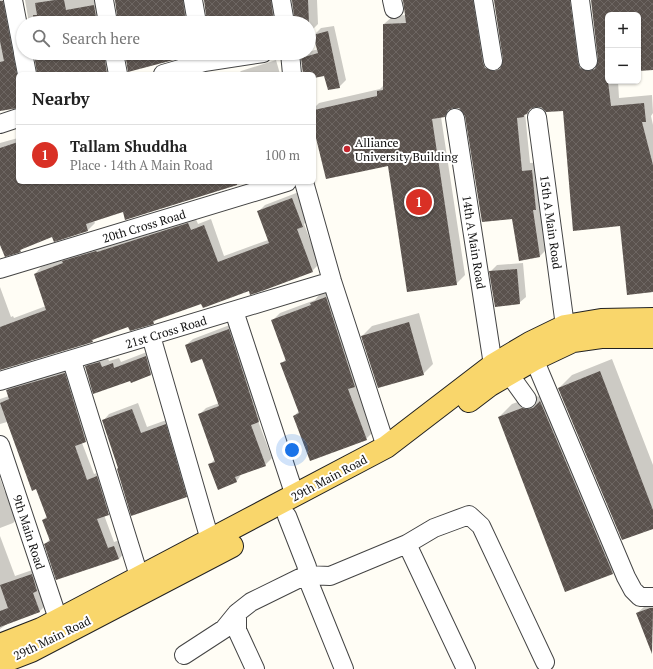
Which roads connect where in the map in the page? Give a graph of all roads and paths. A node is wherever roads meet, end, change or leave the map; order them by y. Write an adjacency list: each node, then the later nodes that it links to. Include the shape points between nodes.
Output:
1 (13, 0): 7 (street)
2 (104, 0): 8 (street)
3 (193, 0): 9 (street)
4 (281, 0): 10 (street)
5 (482, 0): 15 (street)
6 (580, 0): 16 (street)
7 (16, 16)
8 (107, 16)
9 (196, 16)
10 (284, 16)
11 (24, 60): 17 (street)
12 (115, 60): 18 (street)
13 (197, 60): 19 (street)
14 (291, 60): 20 (street)
15 (493, 60)
16 (588, 61)
17 (27, 72)
18 (118, 72)
19 (174, 72)
20 (292, 72)
21 (537, 117): 31 (street, 15th A Main Road)
22 (455, 118): 36 (street, 14th A Main Road)
23 (16, 119): 24 (street)
24 (0, 124)
25 (280, 184): 27 (street, 20th Cross Road)
26 (305, 184): 28 (street)
27 (0, 269)
28 (332, 281): 29 (street, 21st Cross Road); 40 (street)
29 (234, 311): 32 (street, 21st Cross Road); 41 (street)
30 (653, 319): 31 (main road, 29th Main Road, via 601,320)
31 (565, 326): 34 (main road, 29th Main Road)
32 (151, 336): 35 (street, 21st Cross Road); 43 (street)
33 (653, 337): 34 (main road, 29th Main Road, via 601,337)
34 (532, 351): 36 (main road, 29th Main Road); 47 (street, via 626,577 640,597)
35 (72, 361): 37 (street, 21st Cross Road); 46 (street)
36 (500, 373): 38 (street); 40 (main road, 29th Main Road); 42 (main road, 29th Main Road, via 390,461)
37 (0, 382)
38 (527, 399)
39 (0, 445): 49 (street, 9th Main Road)
40 (386, 447): 41 (main road, 29th Main Road)
41 (295, 496): 43 (main road, 29th Main Road)
42 (287, 516): 45 (street, via 307,567); 53 (main road, 29th Main Road, via 31,651)
43 (210, 540): 46 (main road, 29th Main Road)
44 (407, 544): 45 (street, via 330,576); 52 (street, via 434,528 469,515 481,526); 56 (street)
45 (306, 575): 48 (street, via 251,602); 55 (street)
46 (139, 576): 49 (main road, 29th Main Road)
47 (653, 597)
48 (237, 614): 51 (street, via 224,629); 54 (street, via 237,630)
49 (58, 618): 50 (main road, 29th Main Road, via 41,629)
50 (0, 645)
51 (184, 655)
52 (545, 662)
53 (0, 663)
54 (255, 669)
55 (344, 669)
56 (466, 669)

